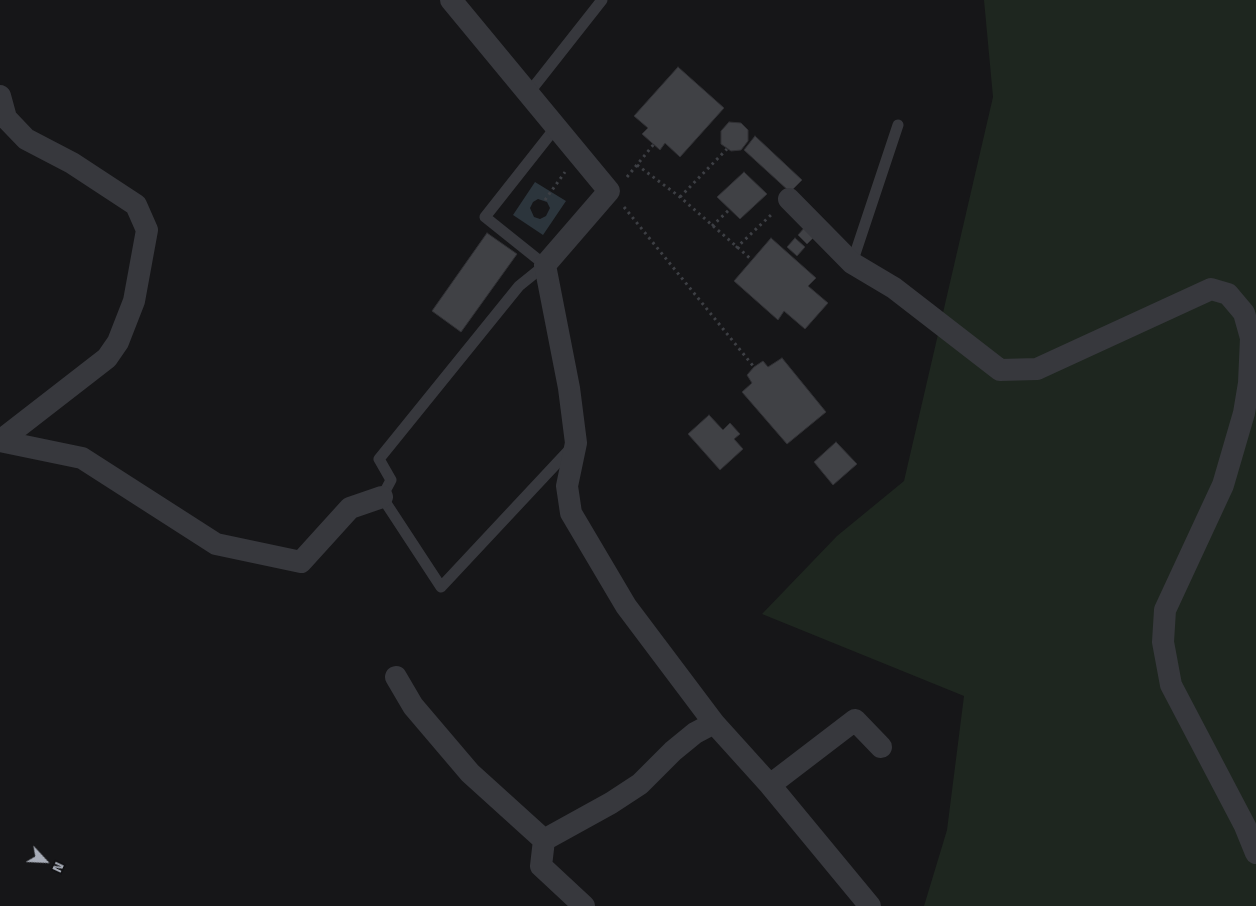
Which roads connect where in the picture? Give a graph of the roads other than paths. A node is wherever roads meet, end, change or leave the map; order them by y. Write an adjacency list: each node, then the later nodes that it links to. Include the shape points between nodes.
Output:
1 (451, 0): 3 (street)
2 (602, 0): 3 (lane)
3 (528, 94): 6 (street)
4 (0, 96): 10 (street, via 6,118 26,139 72,163 136,205 147,230 134,301 118,342 107,358)
5 (898, 125): 8 (lane)
6 (556, 127): 9 (street, via 614,197); 9 (lane, via 485,217)
7 (789, 199): 8 (street)
8 (852, 263): 18 (street, via 894,288 1000,370 1037,369 1211,288 1228,294 1244,313 1251,338 1244,413 1223,485 1165,610 1163,642 1171,685)
9 (545, 265): 11 (street, via 570,388); 12 (lane, via 519,286 379,459 391,480)
10 (0, 441): 12 (street, via 82,458 216,544 301,562 350,508)
11 (576, 443): 12 (lane, via 441,587); 14 (street, via 567,486 572,513 626,606)
12 (382, 498)
13 (396, 677): 17 (street, via 413,706 470,773)
14 (714, 723): 16 (street); 17 (street, via 688,739 640,784)
15 (881, 747): 16 (street, via 855,720)
16 (770, 785): 20 (street)
17 (544, 840): 19 (street, via 541,866)
18 (1256, 853)
19 (584, 906)
20 (870, 906)

